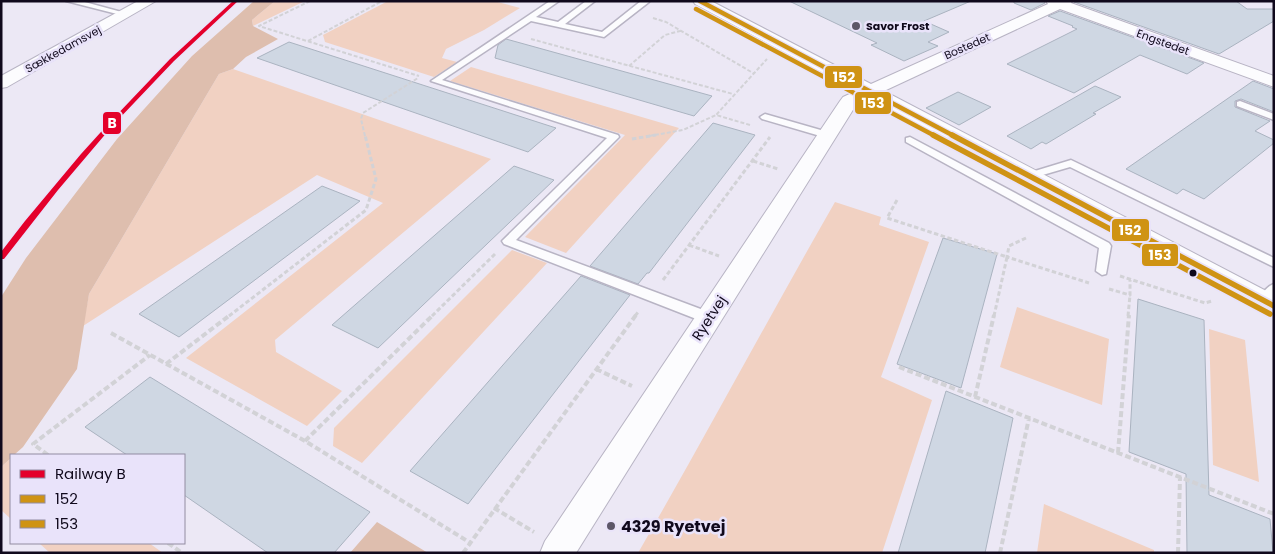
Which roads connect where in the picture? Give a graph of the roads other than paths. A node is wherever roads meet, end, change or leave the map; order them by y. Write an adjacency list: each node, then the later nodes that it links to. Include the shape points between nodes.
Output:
1 (70, 1): 8 (lane, Sækkedamsvej)
2 (149, 1): 8 (street, Sækkedamsvej)
3 (555, 1): 9 (lane)
4 (591, 1): 10 (lane)
5 (700, 1): 13 (street)
6 (645, 2): 10 (lane, via 604,35)
7 (1059, 2): 11 (street, Engstedet); 13 (street, Bostedet)
8 (126, 14): 12 (street, Sækkedamsvej)
9 (530, 18): 10 (lane); 23 (lane, via 435,81 614,138 508,241)
10 (559, 24)
11 (1274, 82)
12 (1, 83)
13 (869, 91): 17 (street, Ryetvej, via 849,101); 19 (street)
14 (1240, 104): 16 (lane)
15 (766, 117): 17 (lane)
16 (1274, 117)
17 (827, 135): 23 (street, Ryetvej)
18 (910, 140): 21 (lane, via 1105,246)
19 (1029, 176): 20 (lane, via 1071,164); 22 (street, via 1240,289)
20 (1274, 263)
21 (1102, 271)
22 (1270, 299)
23 (709, 318): 24 (street, Ryetvej)
24 (559, 550)

